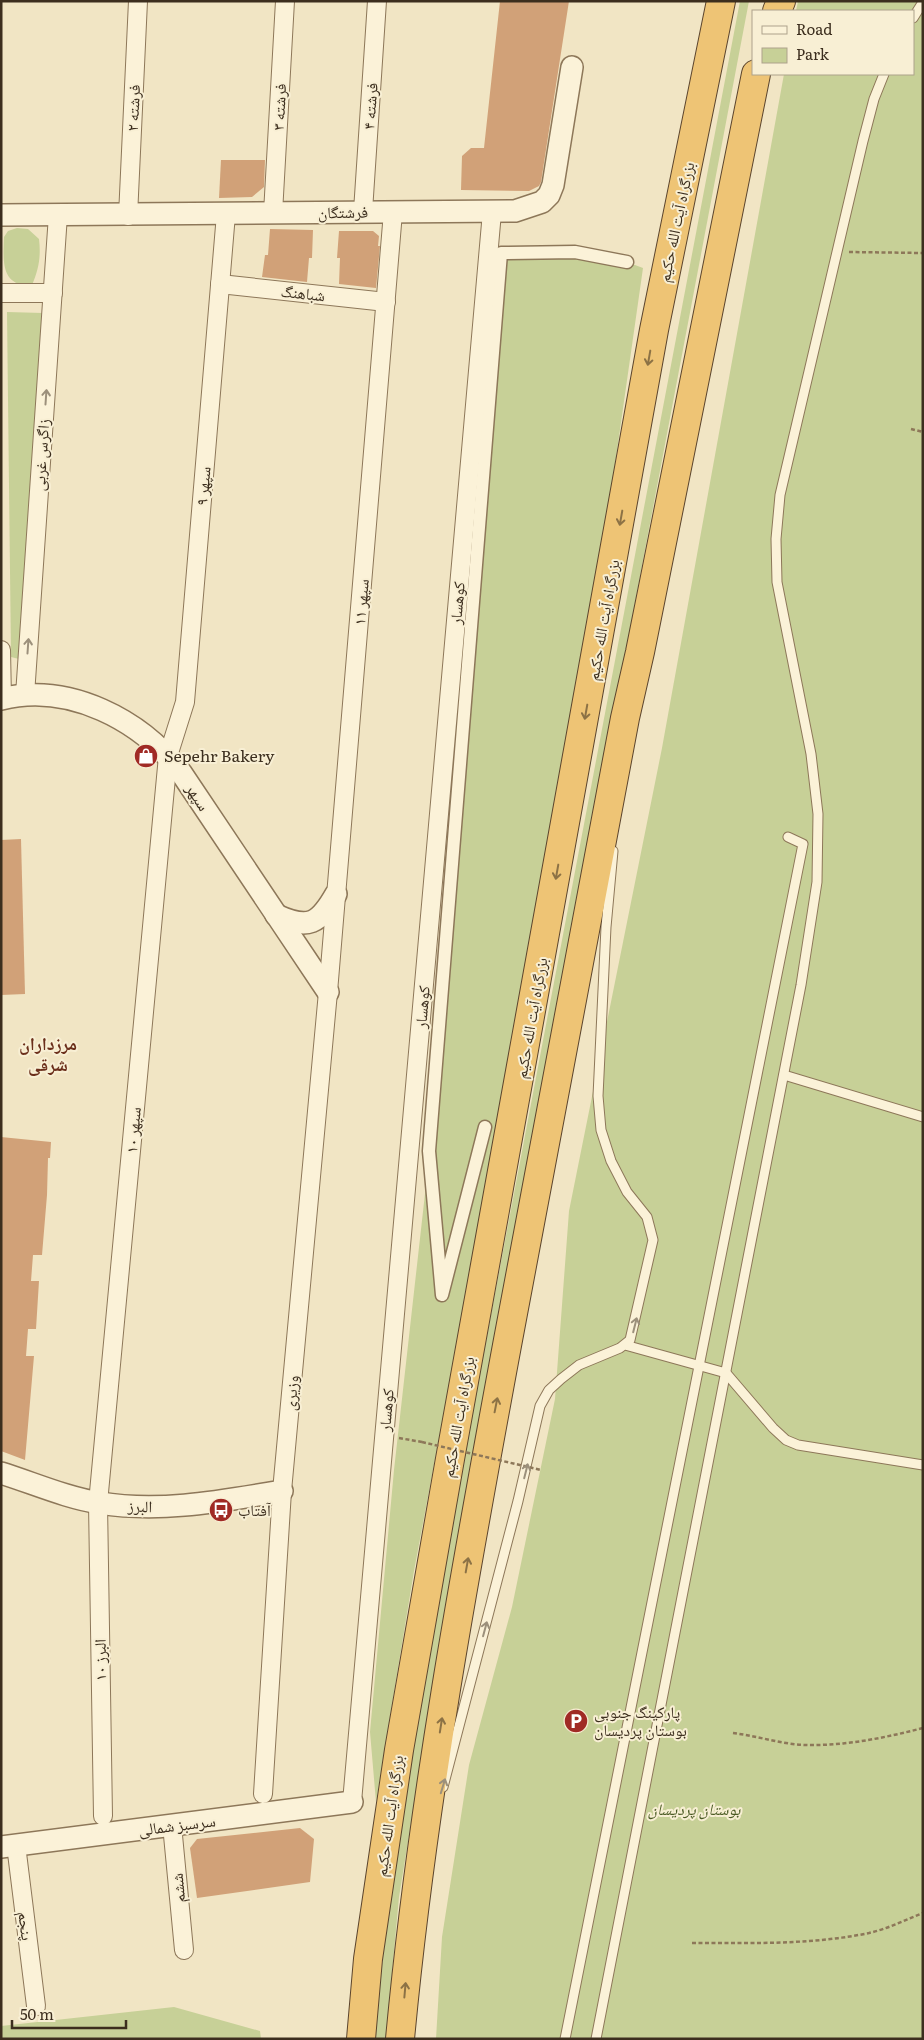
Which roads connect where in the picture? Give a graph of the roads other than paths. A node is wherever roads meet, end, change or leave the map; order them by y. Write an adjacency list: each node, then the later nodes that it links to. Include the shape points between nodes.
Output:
1 (138, 1): 18 (street, فرشته ۲)
2 (285, 1): 12 (street, فرشته ۳)
3 (377, 1): 11 (street, فرشته ۴)
4 (703, 1): 24 (highway)
5 (722, 1): 24 (highway, بزرگراه آیت الله حکیم)
6 (923, 2): 7 (lane)
7 (914, 16)
8 (572, 67): 14 (street, فرشتگان, via 556,175 549,194 531,207)
9 (756, 75): 28 (highway)
10 (884, 75): 36 (lane, via 863,142 780,495 777,582 811,754 818,814 817,882)
11 (363, 211): 12 (street, فرشتگان); 13 (street, فرشتگان)
12 (273, 212): 15 (street, فرشتگان)
13 (393, 212): 14 (street, فرشتگان); 23 (street, سپهر ۱۱)
14 (492, 212): 47 (street, کوهسار)
15 (226, 214): 18 (street, فرشتگان); 20 (street, سپهر ۹)
16 (1, 215): 17 (street, فرشتگان)
17 (58, 215): 18 (street, فرشتگان); 22 (street, زاگرس غربی)
18 (128, 216)
19 (627, 262): 38 (street, via 575,252 501,253 429,1151 442,1295)
20 (220, 284): 23 (street, شباهنگ); 29 (street, سپهر ۹, via 185,702)
21 (1, 293): 22 (street)
22 (53, 293): 26 (street, زاگرس غربی, one-way to 22)
23 (386, 302): 33 (street, سپهر ۱۱)
24 (654, 330): 54 (highway, بزرگراه آیت الله حکیم, one-way to 54, via 399,1750 368,1959)
25 (1, 650): 27 (street)
26 (25, 695): 27 (street, سپهر); 29 (street, سپهر, via 71,700 98,708 134,727)
27 (2, 699)
28 (625, 718): 30 (lane); 51 (highway, one-way to 28, via 478,1502)
29 (168, 756): 34 (street, سپهر); 45 (street, سپهر ۱۰)
30 (615, 823)
31 (788, 837): 40 (lane, via 803,844)
32 (614, 842): 39 (lane, one-way to 32, via 633,1332 653,1240 647,1217 626,1192 610,1162 601,1130 598,1096 606,928)
33 (336, 894): 34 (street, via 321,917 312,922 301,924); 35 (street, سپهر ۱۱)
34 (276, 915): 35 (street, سپهر)
35 (328, 992): 44 (street, وزیری)
36 (784, 1075): 37 (lane); 41 (lane)
37 (923, 1117)
38 (485, 1128)
39 (625, 1345): 40 (lane); 51 (lane, one-way to 39, via 452,1758 540,1406 549,1390 579,1365)
40 (700, 1366): 41 (lane); 56 (lane)
41 (726, 1373): 42 (lane, via 786,1440 798,1445); 57 (lane)
42 (923, 1464)
43 (1, 1473): 45 (street, البرز)
44 (282, 1491): 45 (street, البرز, via 167,1507 141,1508); 46 (street, وزیری)
45 (98, 1503): 48 (street, البرز ۱۰)
46 (263, 1794)
47 (352, 1802): 49 (street, سرسبز شمالی)
48 (103, 1816)
49 (172, 1825): 50 (street, سرسبز شمالی); 52 (street, ششم)
50 (9, 1846): 53 (street, پنجم)
51 (419, 1866): 55 (highway, one-way to 51)
52 (184, 1950)
53 (36, 2006)
54 (360, 2039)
55 (400, 2039)
56 (565, 2039)
57 (596, 2039)

